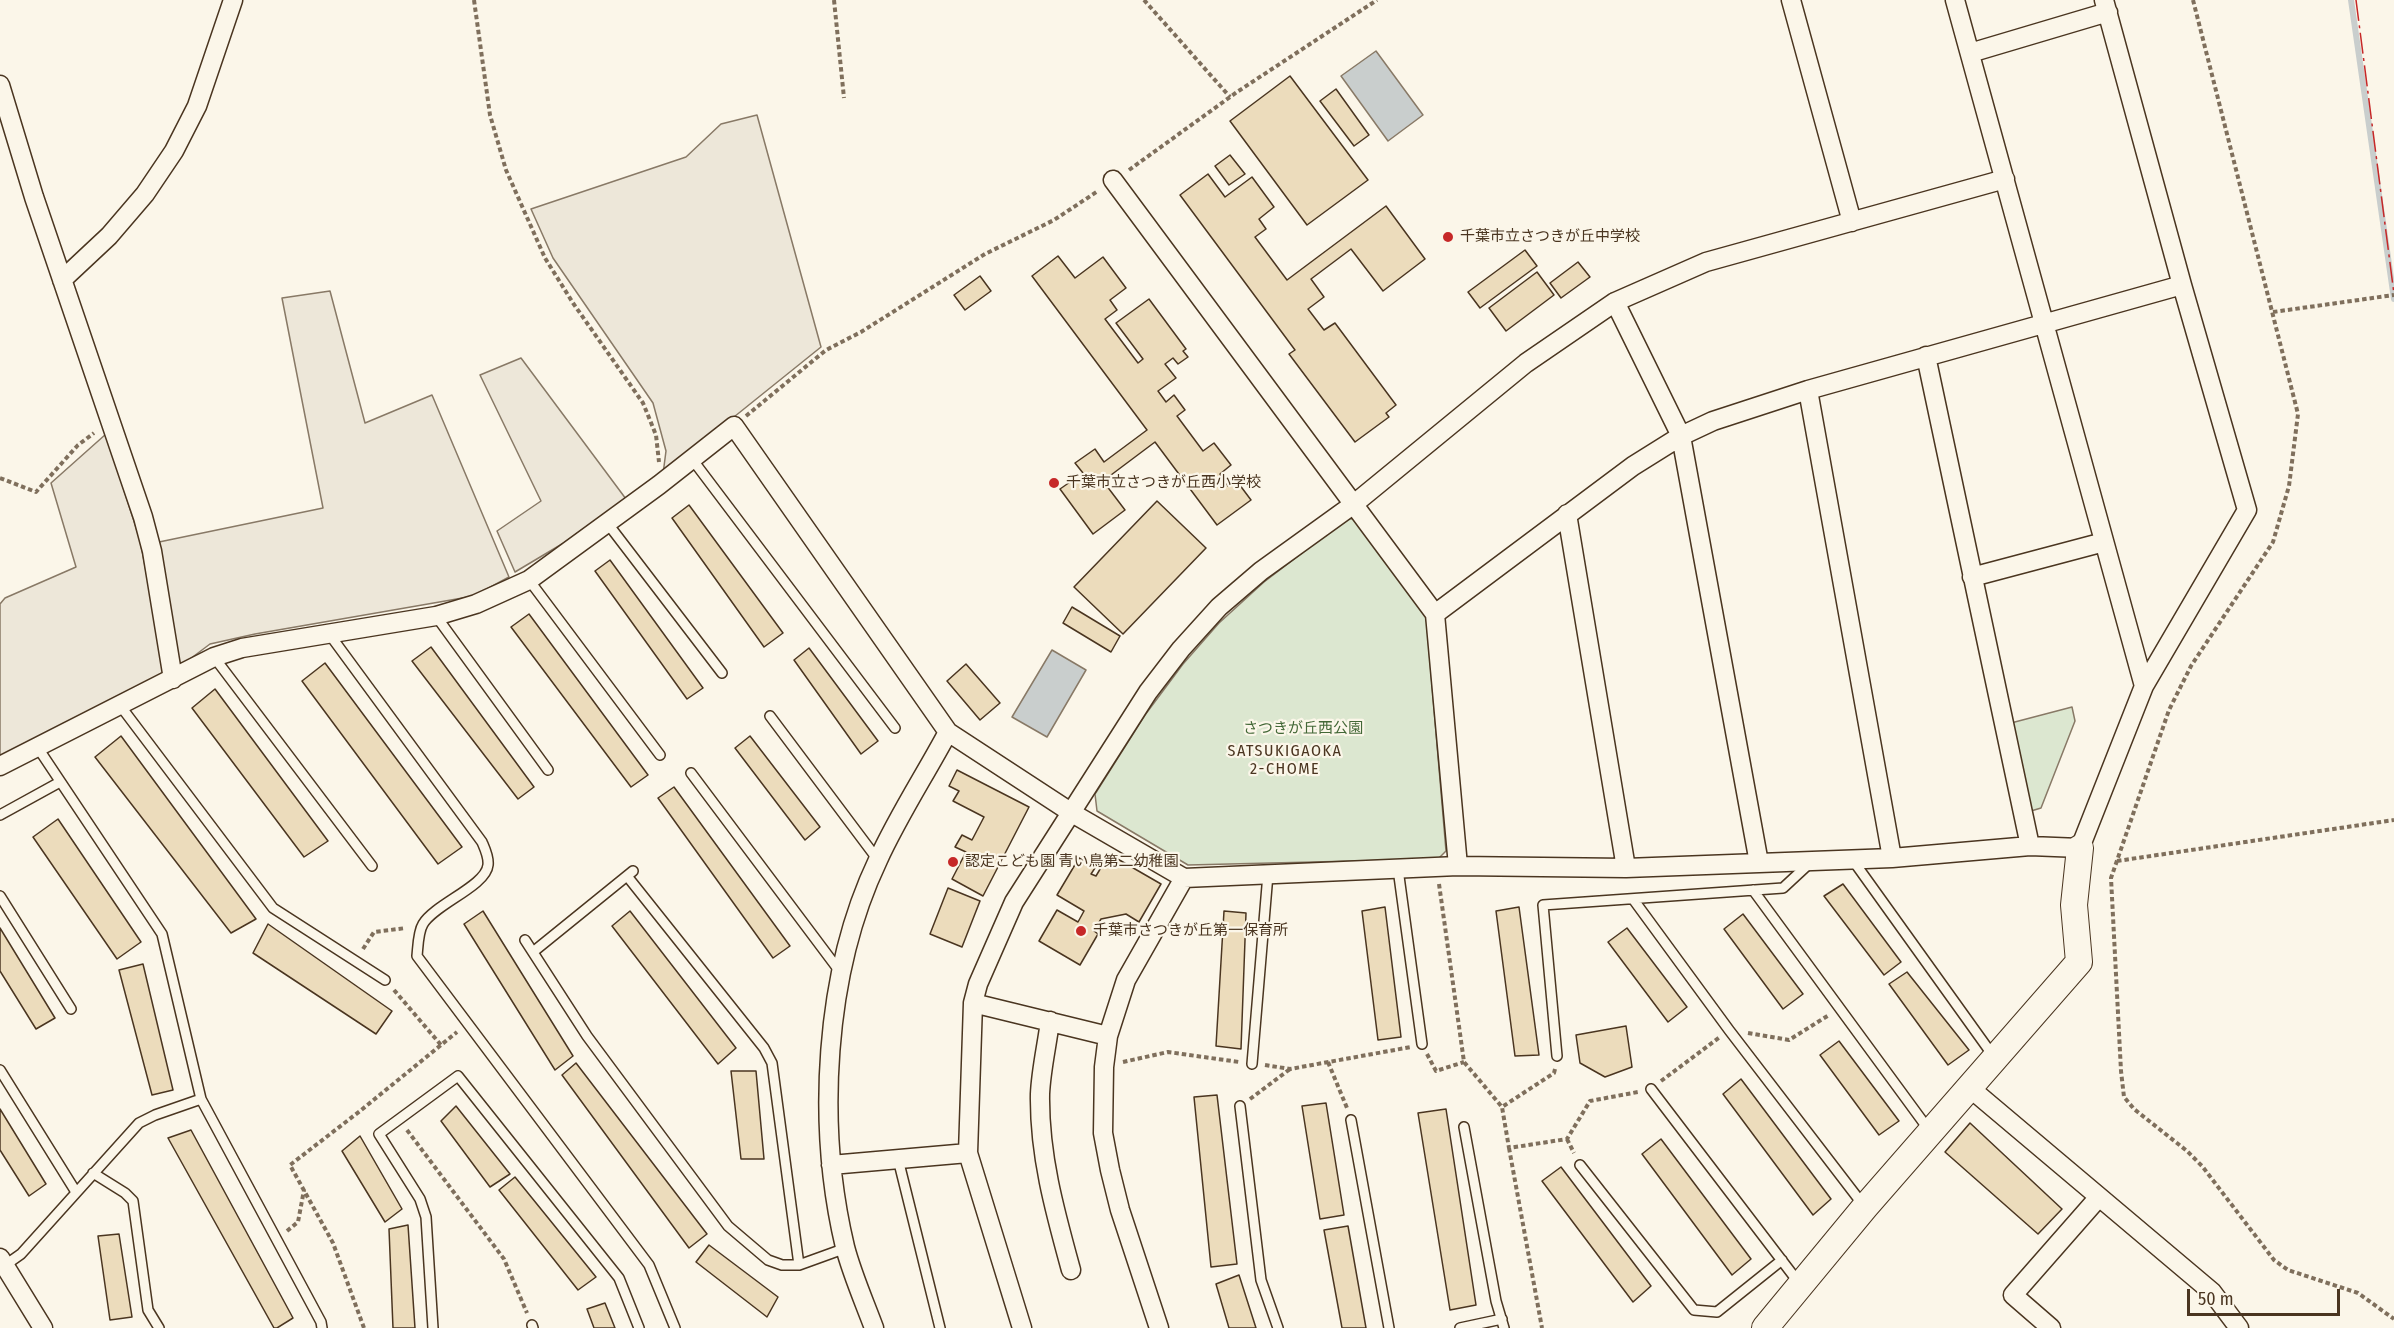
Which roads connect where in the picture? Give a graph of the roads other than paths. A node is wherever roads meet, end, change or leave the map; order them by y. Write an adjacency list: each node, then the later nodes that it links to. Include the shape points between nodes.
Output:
1 (233, 0): 10 (street, via 197,106 174,151 145,194 109,236)
2 (1791, 0): 9 (street)
3 (1955, 0): 5 (street)
4 (2106, 6): 5 (street); 11 (street)
5 (1970, 53): 7 (street)
6 (0, 85): 10 (street)
7 (2005, 178): 9 (street); 13 (street)
8 (1113, 180): 18 (street)
9 (1852, 222): 12 (street, via 1706,262)
10 (62, 280): 29 (street, via 143,517)
11 (2182, 285): 13 (street); 30 (street, via 2247,510)
12 (1615, 302): 16 (street); 18 (street, via 1526,363)
13 (2044, 322): 14 (street); 21 (street)
14 (1926, 356): 15 (street); 22 (street)
15 (1808, 390): 16 (street); 45 (street)
16 (1681, 436): 19 (street); 49 (street)
17 (692, 459): 20 (street); 33 (lane); 34 (street, via 734,426)
18 (1354, 504): 24 (street); 41 (street, via 1261,570 1219,607 1148,692)
19 (1567, 514): 24 (street); 52 (street)
20 (608, 524): 23 (street); 28 (lane)
21 (2104, 542): 22 (street); 30 (street)
22 (1972, 577): 43 (street)
23 (528, 580): 25 (street, via 476,604); 36 (lane)
24 (1435, 614): 51 (street)
25 (436, 616): 26 (street); 38 (lane)
26 (330, 634): 27 (street, via 242,648); 99 (lane, via 488,855 489,867 481,878 431,914 422,926 417,956 649,1265)
27 (214, 657): 29 (street); 50 (lane)
28 (723, 673)
29 (173, 679): 31 (street)
30 (2144, 686): 44 (street)
31 (119, 704): 35 (street); 62 (lane, via 273,908)
32 (770, 716): 47 (lane)
33 (895, 728)
34 (948, 732): 41 (street); 47 (street)
35 (38, 748): 37 (street); 40 (lane)
36 (660, 756)
37 (0, 766)
38 (548, 770)
39 (691, 773): 61 (lane)
40 (60, 782): 42 (lane); 74 (lane, via 162,934)
41 (1071, 813): 55 (street); 63 (street, via 1014,902)
42 (0, 815)
43 (2030, 846): 44 (street); 45 (street)
44 (2080, 848): 69 (street, via 2074,906 2079,962)
45 (1892, 858): 46 (street)
46 (1852, 859): 48 (street); 69 (lane)
47 (878, 861): 61 (street)
48 (1812, 861): 49 (street); 56 (lane, via 1783,888)
49 (1759, 863): 52 (street)
50 (372, 866)
51 (1458, 866): 52 (street); 53 (street)
52 (1626, 868)
53 (1398, 869): 54 (street); 67 (lane)
54 (1268, 874): 55 (street); 70 (lane)
55 (1185, 878): 66 (street, via 1126,980)
56 (1753, 890): 58 (lane); 78 (lane)
57 (0, 896): 64 (lane)
58 (1633, 898): 68 (lane, via 1543,905); 86 (lane)
59 (525, 940): 60 (lane)
60 (533, 952): 90 (lane, via 586,1036 728,1226 768,1260 782,1266); 90 (lane, via 630,874 772,1063)
61 (842, 974): 81 (street, via 829,1063)
62 (385, 980)
63 (973, 1003): 65 (street); 79 (street)
64 (71, 1009)
65 (1050, 1022): 66 (street); 91 (street, via 1040,1093 1043,1158)
66 (1108, 1036): 103 (street, via 1103,1133 1120,1210)
67 (1422, 1044)
68 (1557, 1056)
69 (1995, 1059): 72 (street)
70 (1252, 1064)
71 (0, 1070): 84 (lane)
72 (1970, 1088): 78 (street); 85 (street)
73 (1650, 1089): 88 (lane)
74 (201, 1099): 83 (lane, via 140,1123); 96 (lane)
75 (1240, 1106): 104 (lane, via 1261,1280)
76 (1351, 1120): 105 (lane)
77 (1464, 1127): 93 (lane)
78 (1931, 1133): 86 (street)
79 (968, 1153): 80 (street); 102 (street)
80 (898, 1159): 81 (street); 101 (lane)
81 (831, 1165): 87 (street)
82 (1580, 1165): 88 (lane, via 1694,1310 1717,1312)
83 (93, 1173): 84 (lane); 95 (lane, via 133,1201 148,1310)
84 (76, 1192): 89 (lane, via 21,1254)
85 (2099, 1197): 108 (street, via 2013,1295); 109 (street, via 2212,1292)
86 (1865, 1207): 92 (street)
87 (846, 1248): 90 (lane); 100 (street)
88 (1782, 1260): 92 (lane)
89 (2, 1264): 94 (street)
90 (799, 1265)
91 (1071, 1270)
92 (1801, 1285): 107 (street)
93 (1503, 1324): 106 (lane)
94 (43, 1328)
95 (159, 1328)
96 (322, 1328)
97 (434, 1328): 98 (lane, via 426,1217 420,1199 379,1134 458,1076 620,1278)
98 (639, 1328)
99 (675, 1328)
100 (874, 1328)
101 (940, 1328)
102 (1022, 1328)
103 (1159, 1328)
104 (1278, 1328)
105 (1389, 1328)
106 (1460, 1328)
107 (1765, 1328)
108 (2051, 1328)
109 (2240, 1328)

